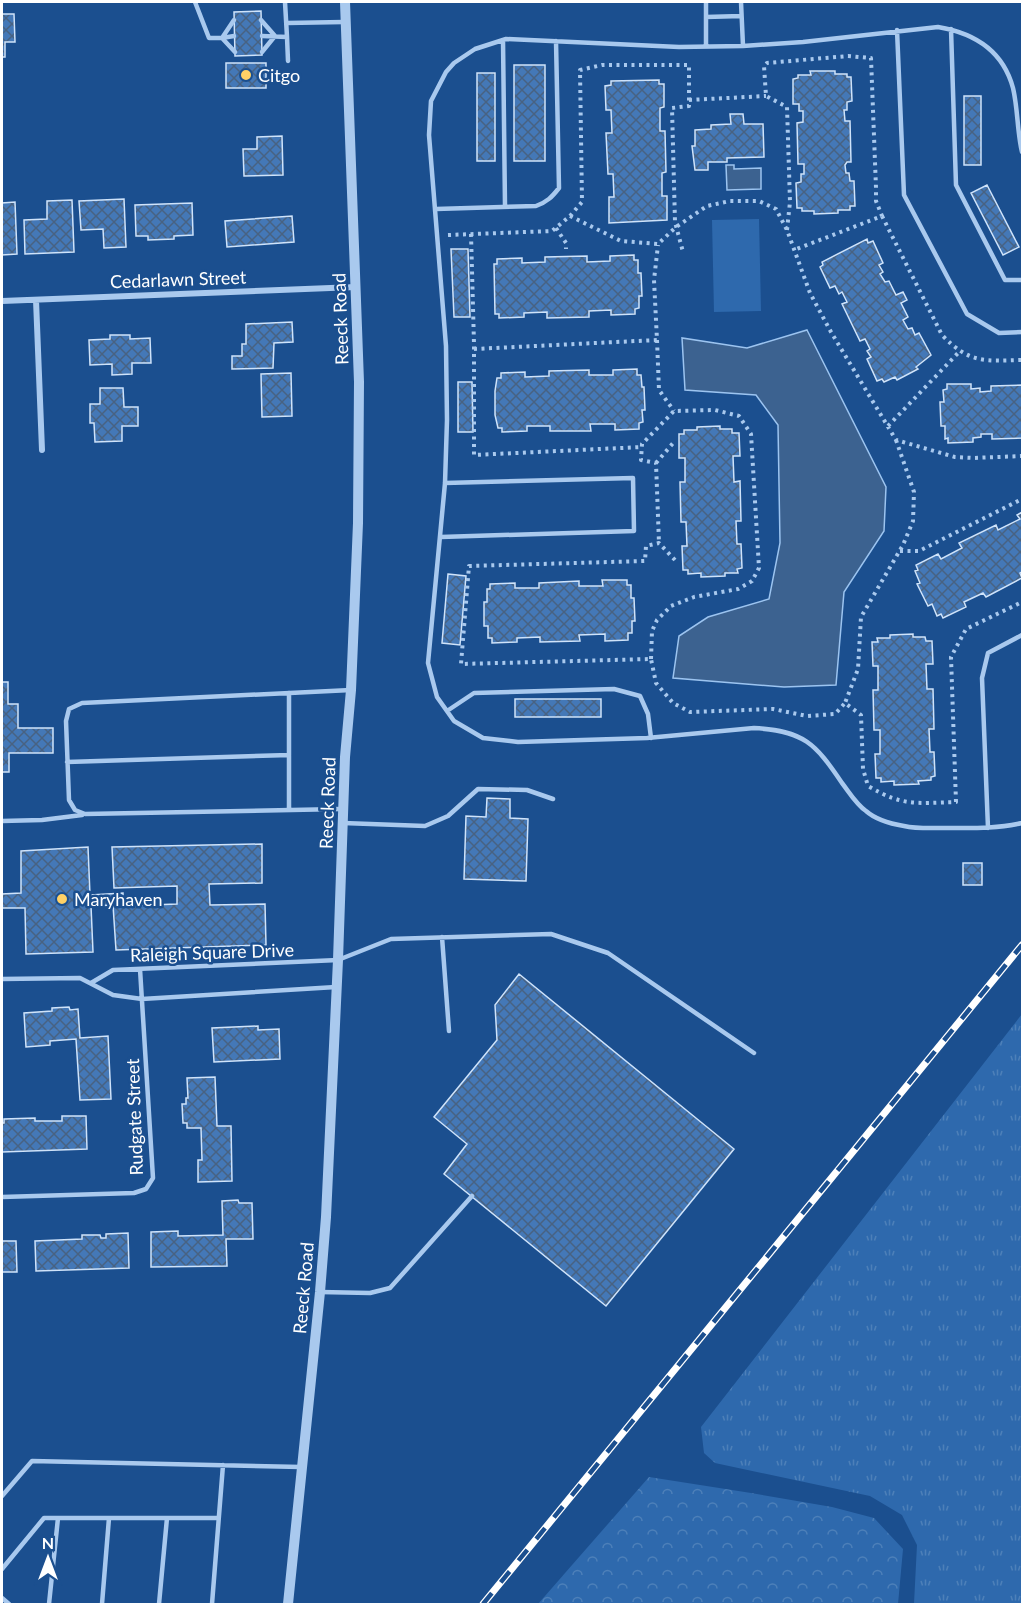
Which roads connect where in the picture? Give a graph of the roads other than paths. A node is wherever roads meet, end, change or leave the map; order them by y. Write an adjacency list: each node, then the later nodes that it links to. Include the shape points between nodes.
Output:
1 (195, 2): 18 (lane, via 209,38)
2 (285, 2): 11 (lane)
3 (345, 2): 10 (street, Reeck Road)
4 (706, 2): 7 (lane)
5 (741, 2): 6 (lane)
6 (741, 16): 7 (lane); 21 (lane)
7 (706, 17): 22 (lane)
8 (234, 20): 18 (lane)
9 (261, 20): 16 (lane)
10 (346, 22): 11 (lane); 30 (street, Reeck Road)
11 (287, 23): 17 (lane)
12 (951, 29): 13 (lane); 26 (lane, via 981,42 1005,67 1013,88); 29 (lane, via 956,185 1005,280)
13 (897, 30): 21 (lane); 33 (lane, via 904,195 967,314 999,333)
14 (234, 36): 18 (lane)
15 (262, 36): 16 (lane)
16 (275, 36): 17 (lane); 24 (lane)
17 (287, 37): 25 (lane)
18 (222, 38): 23 (lane)
19 (503, 40): 20 (lane); 27 (lane); 28 (lane, via 475,49 454,63 431,101 429,135)
20 (556, 41): 22 (lane); 27 (lane, via 559,188 536,206)
21 (743, 45): 22 (lane)
22 (706, 46)
23 (235, 52)
24 (262, 52)
25 (288, 61)
26 (1023, 152)
27 (505, 207): 28 (lane)
28 (436, 209): 35 (lane, via 446,346)
29 (1023, 280)
30 (356, 287): 31 (street, Cedarlawn Street); 38 (street, Reeck Road, via 359,468)
31 (36, 300): 32 (street, Cedarlawn Street); 34 (street)
32 (2, 301)
33 (1023, 332)
34 (42, 450)
35 (446, 483): 36 (lane); 36 (lane, via 633,477 634,531)
36 (441, 537): 40 (lane, via 428,663 437,697)
37 (1023, 635): 51 (lane, via 988,653 982,678)
38 (351, 690): 39 (lane); 45 (street, Reeck Road)
39 (289, 693): 42 (lane); 43 (lane, via 82,703 69,709 66,721)
40 (447, 711): 41 (lane, via 454,721 483,738 518,742); 41 (lane, via 474,693 614,689 640,696 648,714)
41 (651, 738): 51 (lane, via 754,728 788,732 815,747 855,800 879,819 915,828)
42 (289, 755): 43 (lane); 46 (lane)
43 (68, 762): 47 (lane, via 69,800 75,810)
44 (553, 799): 49 (lane, via 527,790 478,789 448,816 425,826)
45 (343, 808): 46 (lane); 49 (street, Reeck Road)
46 (289, 810): 47 (lane)
47 (85, 814): 48 (lane)
48 (2, 821)
49 (343, 823): 53 (street, Reeck Road)
50 (1023, 823): 51 (lane)
51 (988, 828)
52 (442, 937): 53 (lane, Raleigh Square Drive, via 391,939); 59 (lane); 60 (lane, Raleigh Square Drive, via 550,934 608,953)
53 (338, 960): 54 (lane, Raleigh Square Drive); 57 (street, Reeck Road)
54 (140, 969): 56 (lane, Raleigh Square Drive, via 113,969); 58 (lane, Rudgate Street)
55 (2, 979): 56 (lane, via 80,978)
56 (91, 983): 58 (lane, via 113,995)
57 (337, 987): 58 (lane); 63 (street, Reeck Road)
58 (142, 999): 62 (lane, Rudgate Street, via 153,1178 147,1189 134,1193)
59 (449, 1031)
60 (754, 1053)
61 (472, 1196): 63 (lane, via 390,1288 370,1293)
62 (2, 1197)
63 (320, 1292): 65 (street, Reeck Road)
64 (223, 1465): 65 (lane); 66 (lane, via 32,1461); 70 (lane)
65 (301, 1467): 78 (street, Reeck Road)
66 (2, 1496)
67 (58, 1518): 68 (lane); 71 (lane, via 45,1518); 74 (lane)
68 (109, 1518): 69 (lane); 75 (lane)
69 (167, 1518): 70 (lane); 76 (lane)
70 (218, 1518): 77 (lane)
71 (2, 1569)
72 (2, 1598): 73 (lane)
73 (9, 1605)
74 (49, 1605)
75 (102, 1605)
76 (159, 1605)
77 (212, 1605)
78 (288, 1605)

